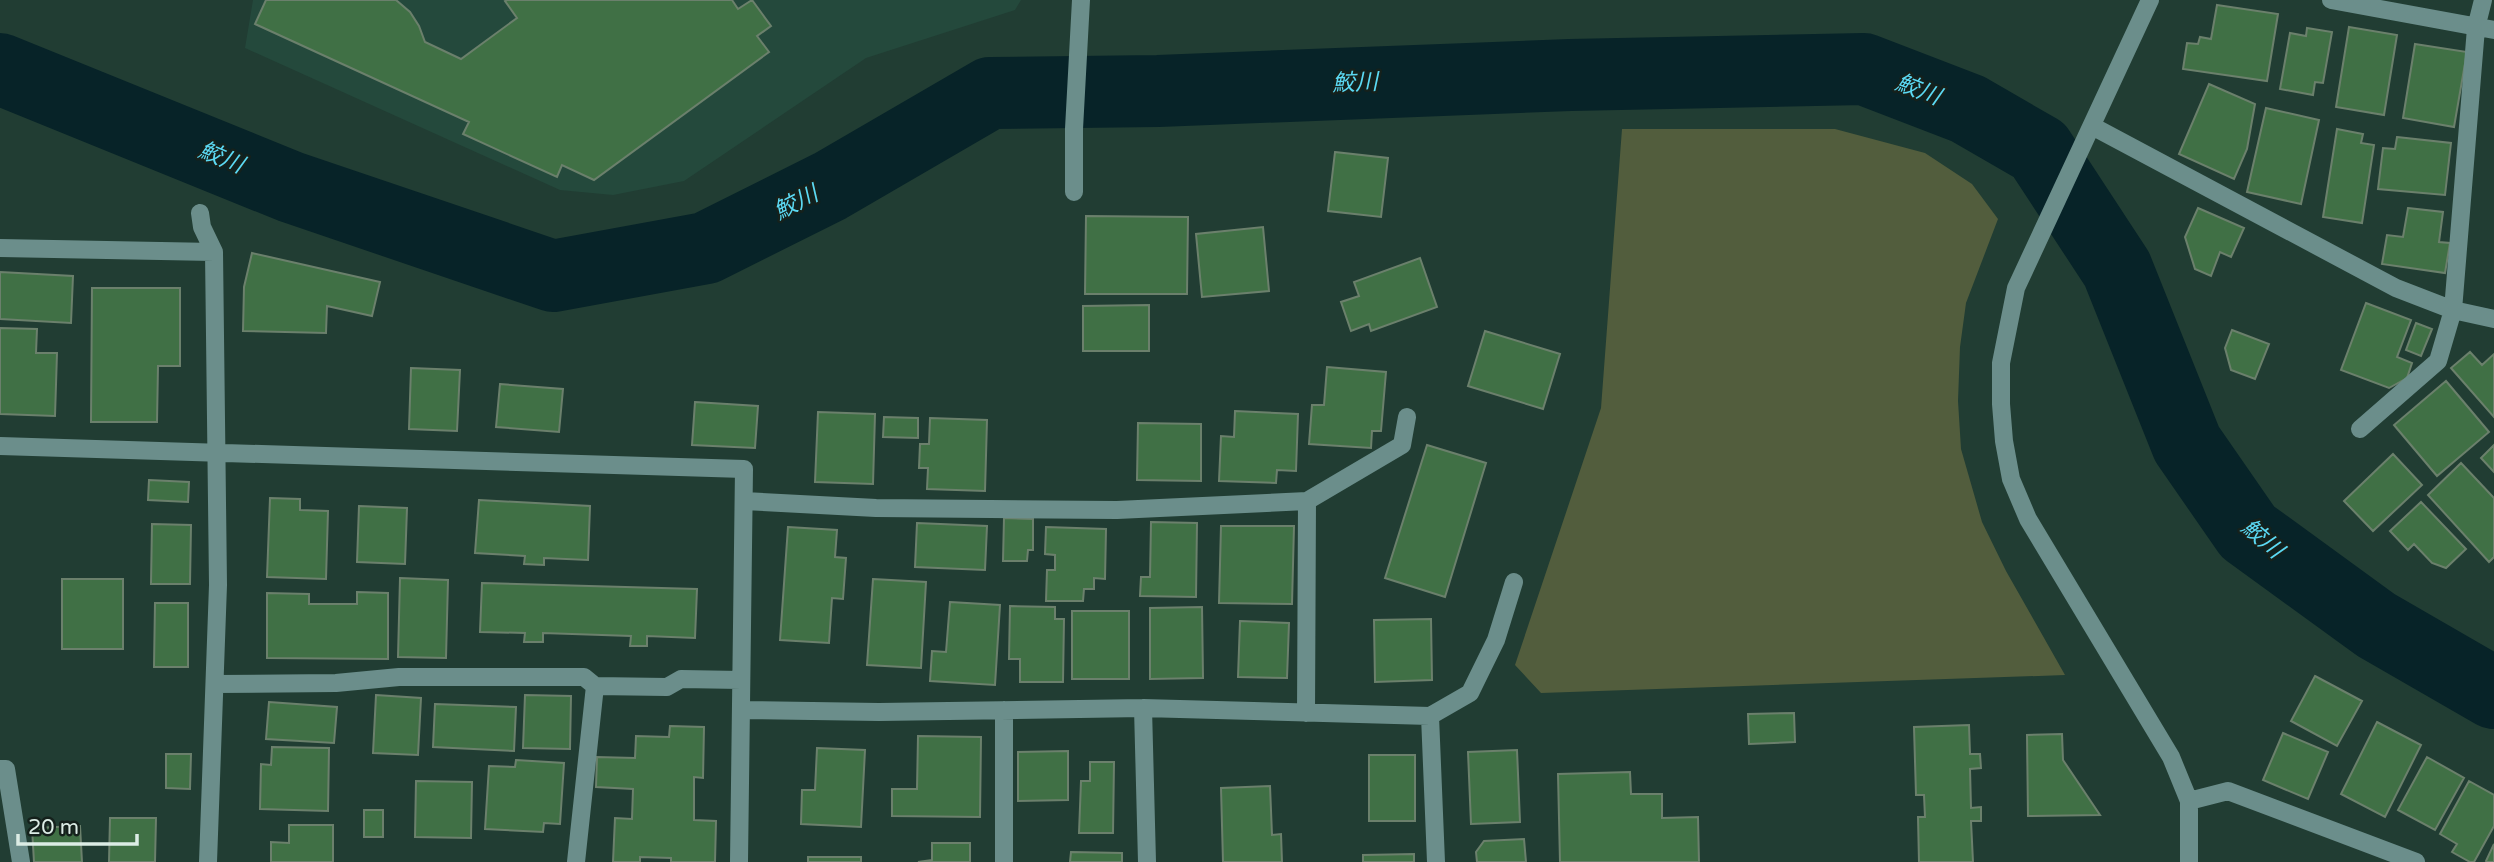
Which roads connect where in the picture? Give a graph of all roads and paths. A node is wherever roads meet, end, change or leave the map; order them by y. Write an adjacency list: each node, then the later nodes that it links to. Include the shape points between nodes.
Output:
1 (2150, 0): 6 (street)
2 (2331, 0): 5 (street)
3 (2483, 0): 5 (street)
4 (1081, 2): 7 (street)
5 (2485, 29): 11 (street)
6 (2090, 132): 11 (street, via 2396,288); 29 (street, via 2016,288 2001,363 2004,441 2011,480 2028,519 2171,757)
7 (1074, 192)
8 (200, 213): 10 (street)
9 (0, 248): 10 (street)
10 (214, 252): 16 (street)
11 (2453, 310): 12 (street); 14 (street, via 2438,361)
12 (2494, 319)
13 (1407, 417): 18 (street, via 1402,445)
14 (2360, 429)
15 (0, 446): 16 (street)
16 (217, 454): 17 (street, via 744,469); 21 (street)
17 (744, 501): 18 (street, via 876,508 1117,510); 20 (street)
18 (1307, 501): 26 (street)
19 (1514, 582): 27 (street, via 1496,640 1470,693)
20 (741, 680): 22 (street, via 681,679 667,687); 24 (street)
21 (216, 684): 22 (street, via 476,676 584,677); 31 (street)
22 (595, 686): 32 (street)
23 (1143, 708): 25 (street); 26 (street); 35 (street)
24 (741, 710): 25 (street); 33 (street)
25 (1004, 710): 34 (street)
26 (1306, 713): 27 (street)
27 (1430, 716): 36 (street)
28 (0, 769): 30 (street, via 6,769)
29 (2189, 801): 37 (street); 38 (street, via 2228,791)
30 (21, 862)
31 (208, 862)
32 (576, 862)
33 (739, 862)
34 (1004, 862)
35 (1147, 862)
36 (1436, 862)
37 (2189, 862)
38 (2416, 862)

